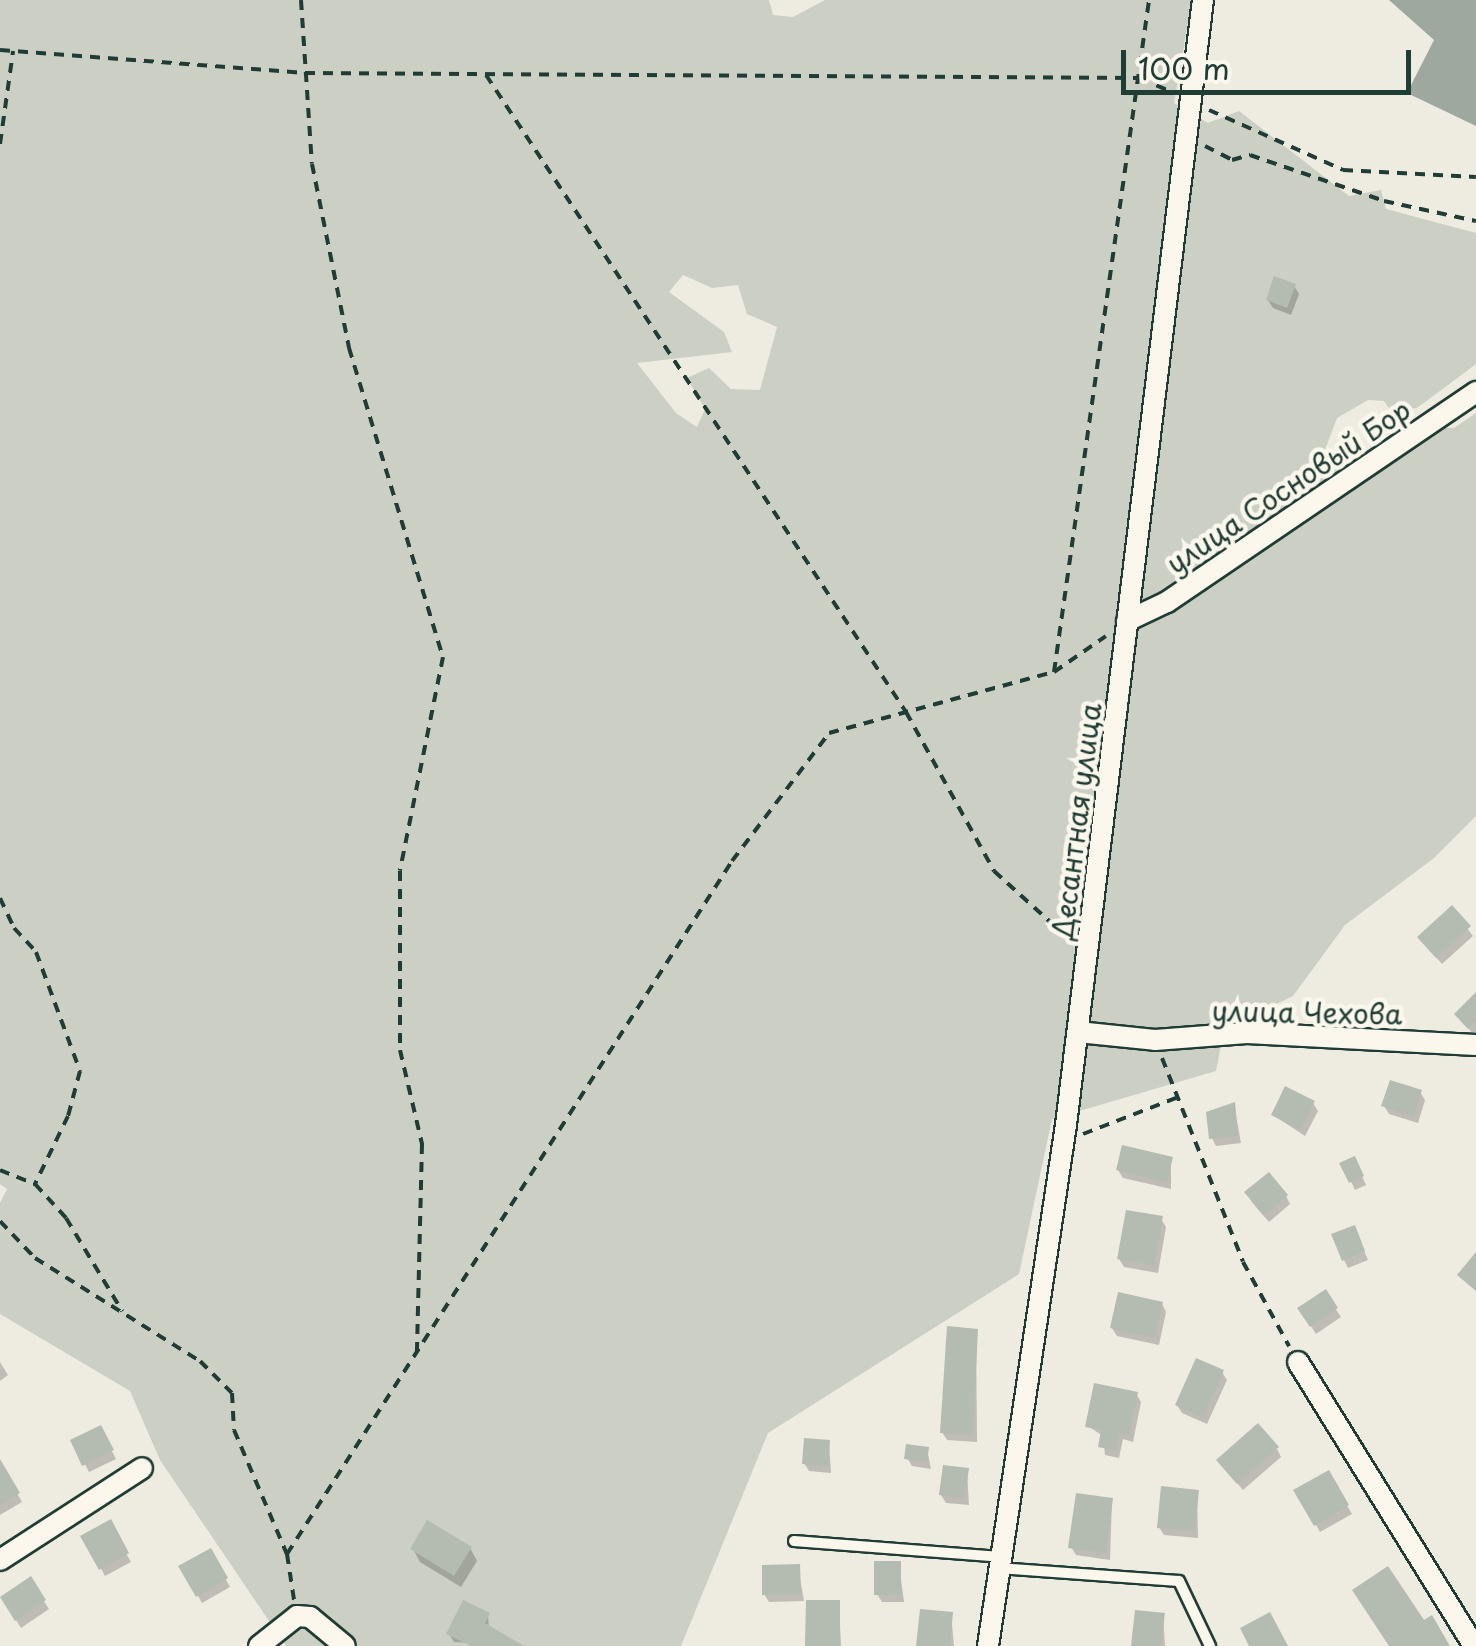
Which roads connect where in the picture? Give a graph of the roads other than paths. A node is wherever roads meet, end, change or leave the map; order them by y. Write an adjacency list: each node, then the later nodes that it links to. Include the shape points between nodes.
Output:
1 (1204, 0): 3 (street, Десантная улица)
2 (1476, 392): 3 (street, улица Сосновый Бор, via 1166,602)
3 (1128, 620): 4 (street, Десантная улица)
4 (1078, 1032): 5 (street, улица Чехова, via 1154,1040 1247,1033); 10 (street, Десантная улица)
5 (1476, 1045)
6 (1298, 1362): 11 (street)
7 (142, 1468): 9 (street)
8 (794, 1541): 10 (lane)
9 (0, 1560)
10 (999, 1562): 14 (street, Десантная улица); 15 (lane, via 1180,1581)
11 (1475, 1645)
12 (259, 1646): 13 (street, via 297,1616 310,1618)
13 (345, 1646)
14 (988, 1646)
15 (1210, 1646)

